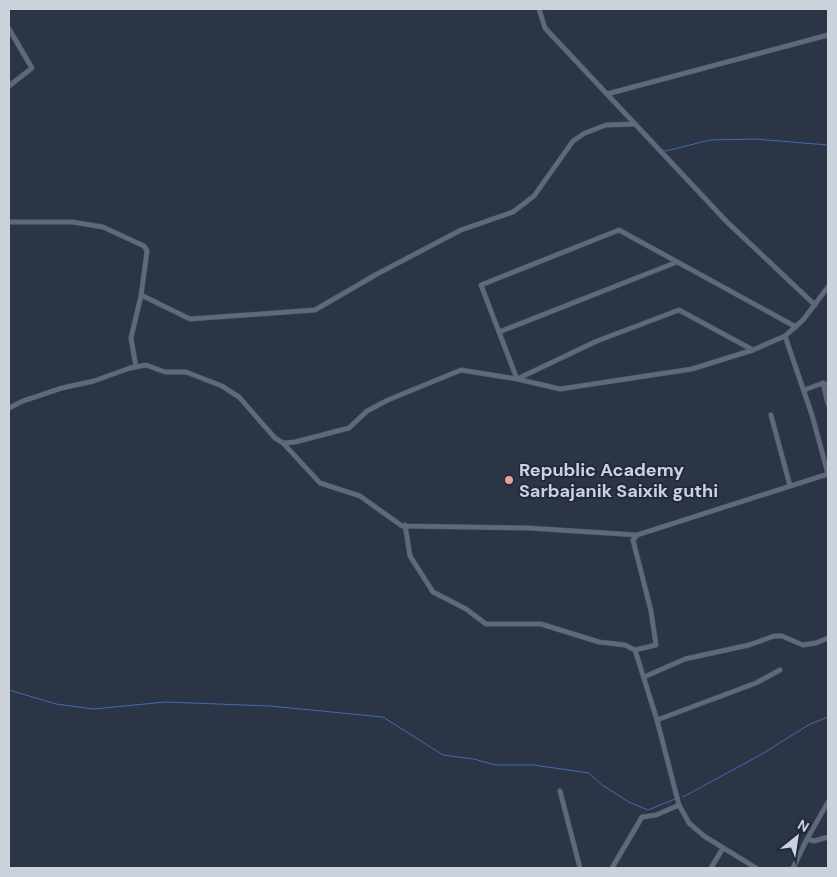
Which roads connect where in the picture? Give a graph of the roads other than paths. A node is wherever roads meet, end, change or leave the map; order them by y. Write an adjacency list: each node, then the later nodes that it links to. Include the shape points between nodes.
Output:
1 (539, 9): 5 (street, via 545,28)
2 (9, 29): 4 (street, via 32,68)
3 (828, 35): 5 (street)
4 (9, 86)
5 (606, 94): 6 (street)
6 (635, 124): 10 (street, via 606,125 585,132 573,141 534,196 513,212 461,230 315,310 190,318); 11 (street, via 727,222)
7 (9, 222): 10 (street, via 72,222 103,227 144,246 147,251)
8 (677, 262): 12 (street); 13 (street); 13 (street, via 618,230 610,231 482,284)
9 (828, 287): 11 (street)
10 (141, 295): 16 (street, via 131,338)
11 (815, 305): 12 (street)
12 (796, 327): 14 (street)
13 (500, 332): 17 (street)
14 (785, 336): 15 (street); 19 (street)
15 (753, 350): 17 (street, via 692,369 560,389); 17 (street, via 680,310 598,341)
16 (136, 367): 21 (street); 23 (street, via 146,365 165,372 186,372 222,386 238,397)
17 (517, 378): 23 (street, via 461,370 388,400 367,411 350,428 295,442)
18 (826, 384): 19 (street); 20 (street)
19 (804, 390): 24 (street)
20 (828, 404)
21 (9, 408)
22 (771, 416): 25 (street)
23 (282, 442): 26 (street, via 320,483 360,496)
24 (828, 474): 25 (street)
25 (790, 486): 27 (street)
26 (405, 526): 27 (street, via 528,528); 29 (street, via 410,556 433,592 466,609 486,624 541,624)
27 (637, 535): 29 (street, via 633,540 656,645)
28 (828, 638): 31 (street, via 803,645 774,636 685,659)
29 (635, 650): 31 (street)
30 (780, 670): 32 (street, via 756,683)
31 (644, 677): 32 (street)
32 (657, 720): 35 (street)
33 (560, 791): 39 (street)
34 (828, 802): 37 (street)
35 (679, 805): 38 (street, via 689,823); 40 (street, via 642,817)
36 (828, 837): 37 (street, via 814,841)
37 (807, 839): 43 (street)
38 (723, 848): 41 (street); 42 (street)
39 (580, 868)
40 (612, 868)
41 (711, 868)
42 (756, 868)
43 (793, 868)

